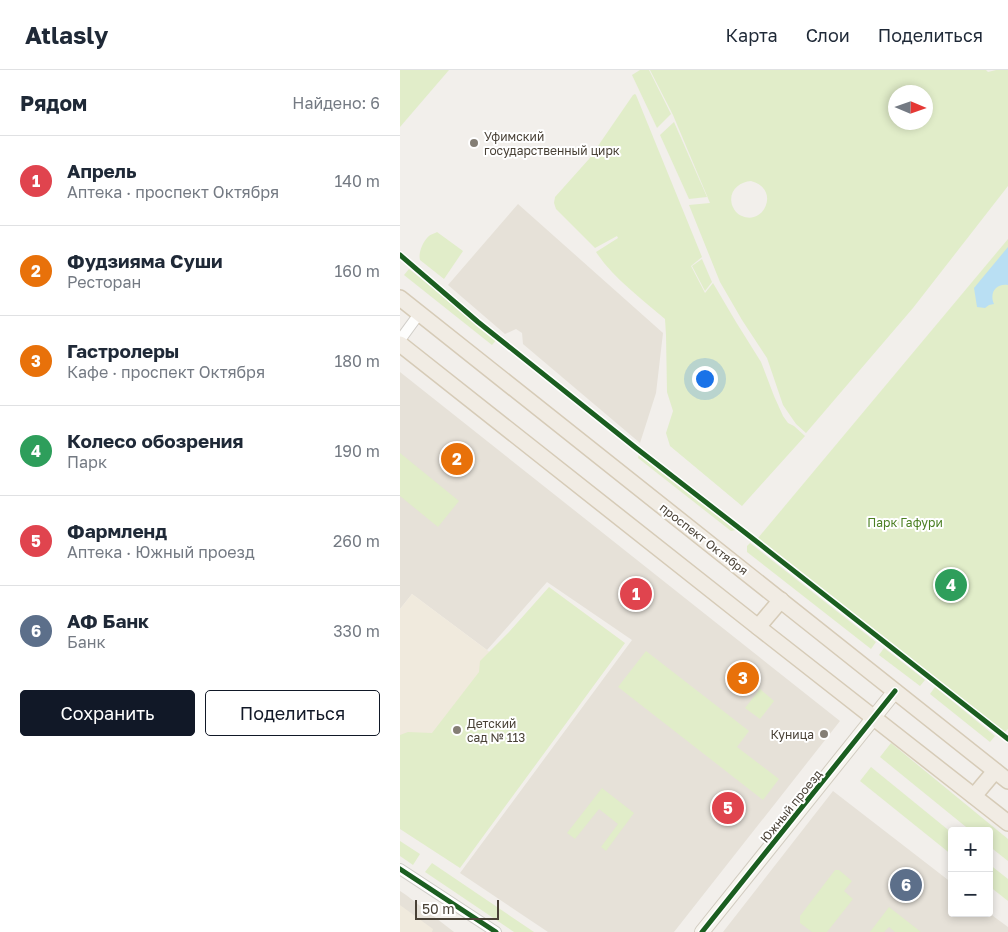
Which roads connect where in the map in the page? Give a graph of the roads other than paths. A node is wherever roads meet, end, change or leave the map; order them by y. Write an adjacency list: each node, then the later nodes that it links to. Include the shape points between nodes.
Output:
1 (400, 298): 2 (main road, проспект Октября)
2 (420, 314): 3 (street); 4 (main road, проспект Октября)
3 (400, 342): 5 (main road)
4 (781, 600): 5 (main road); 6 (main road, проспект Октября)
5 (758, 627): 7 (main road)
6 (895, 691): 7 (street, Южный проезд); 8 (main road, проспект Октября)
7 (874, 718): 10 (main road); 14 (street, Южный проезд)
8 (995, 771): 9 (main road, проспект Октября); 10 (main road)
9 (1008, 781)
10 (974, 796): 11 (main road)
11 (1008, 823)
12 (400, 869): 13 (street)
13 (496, 932)
14 (702, 932)

